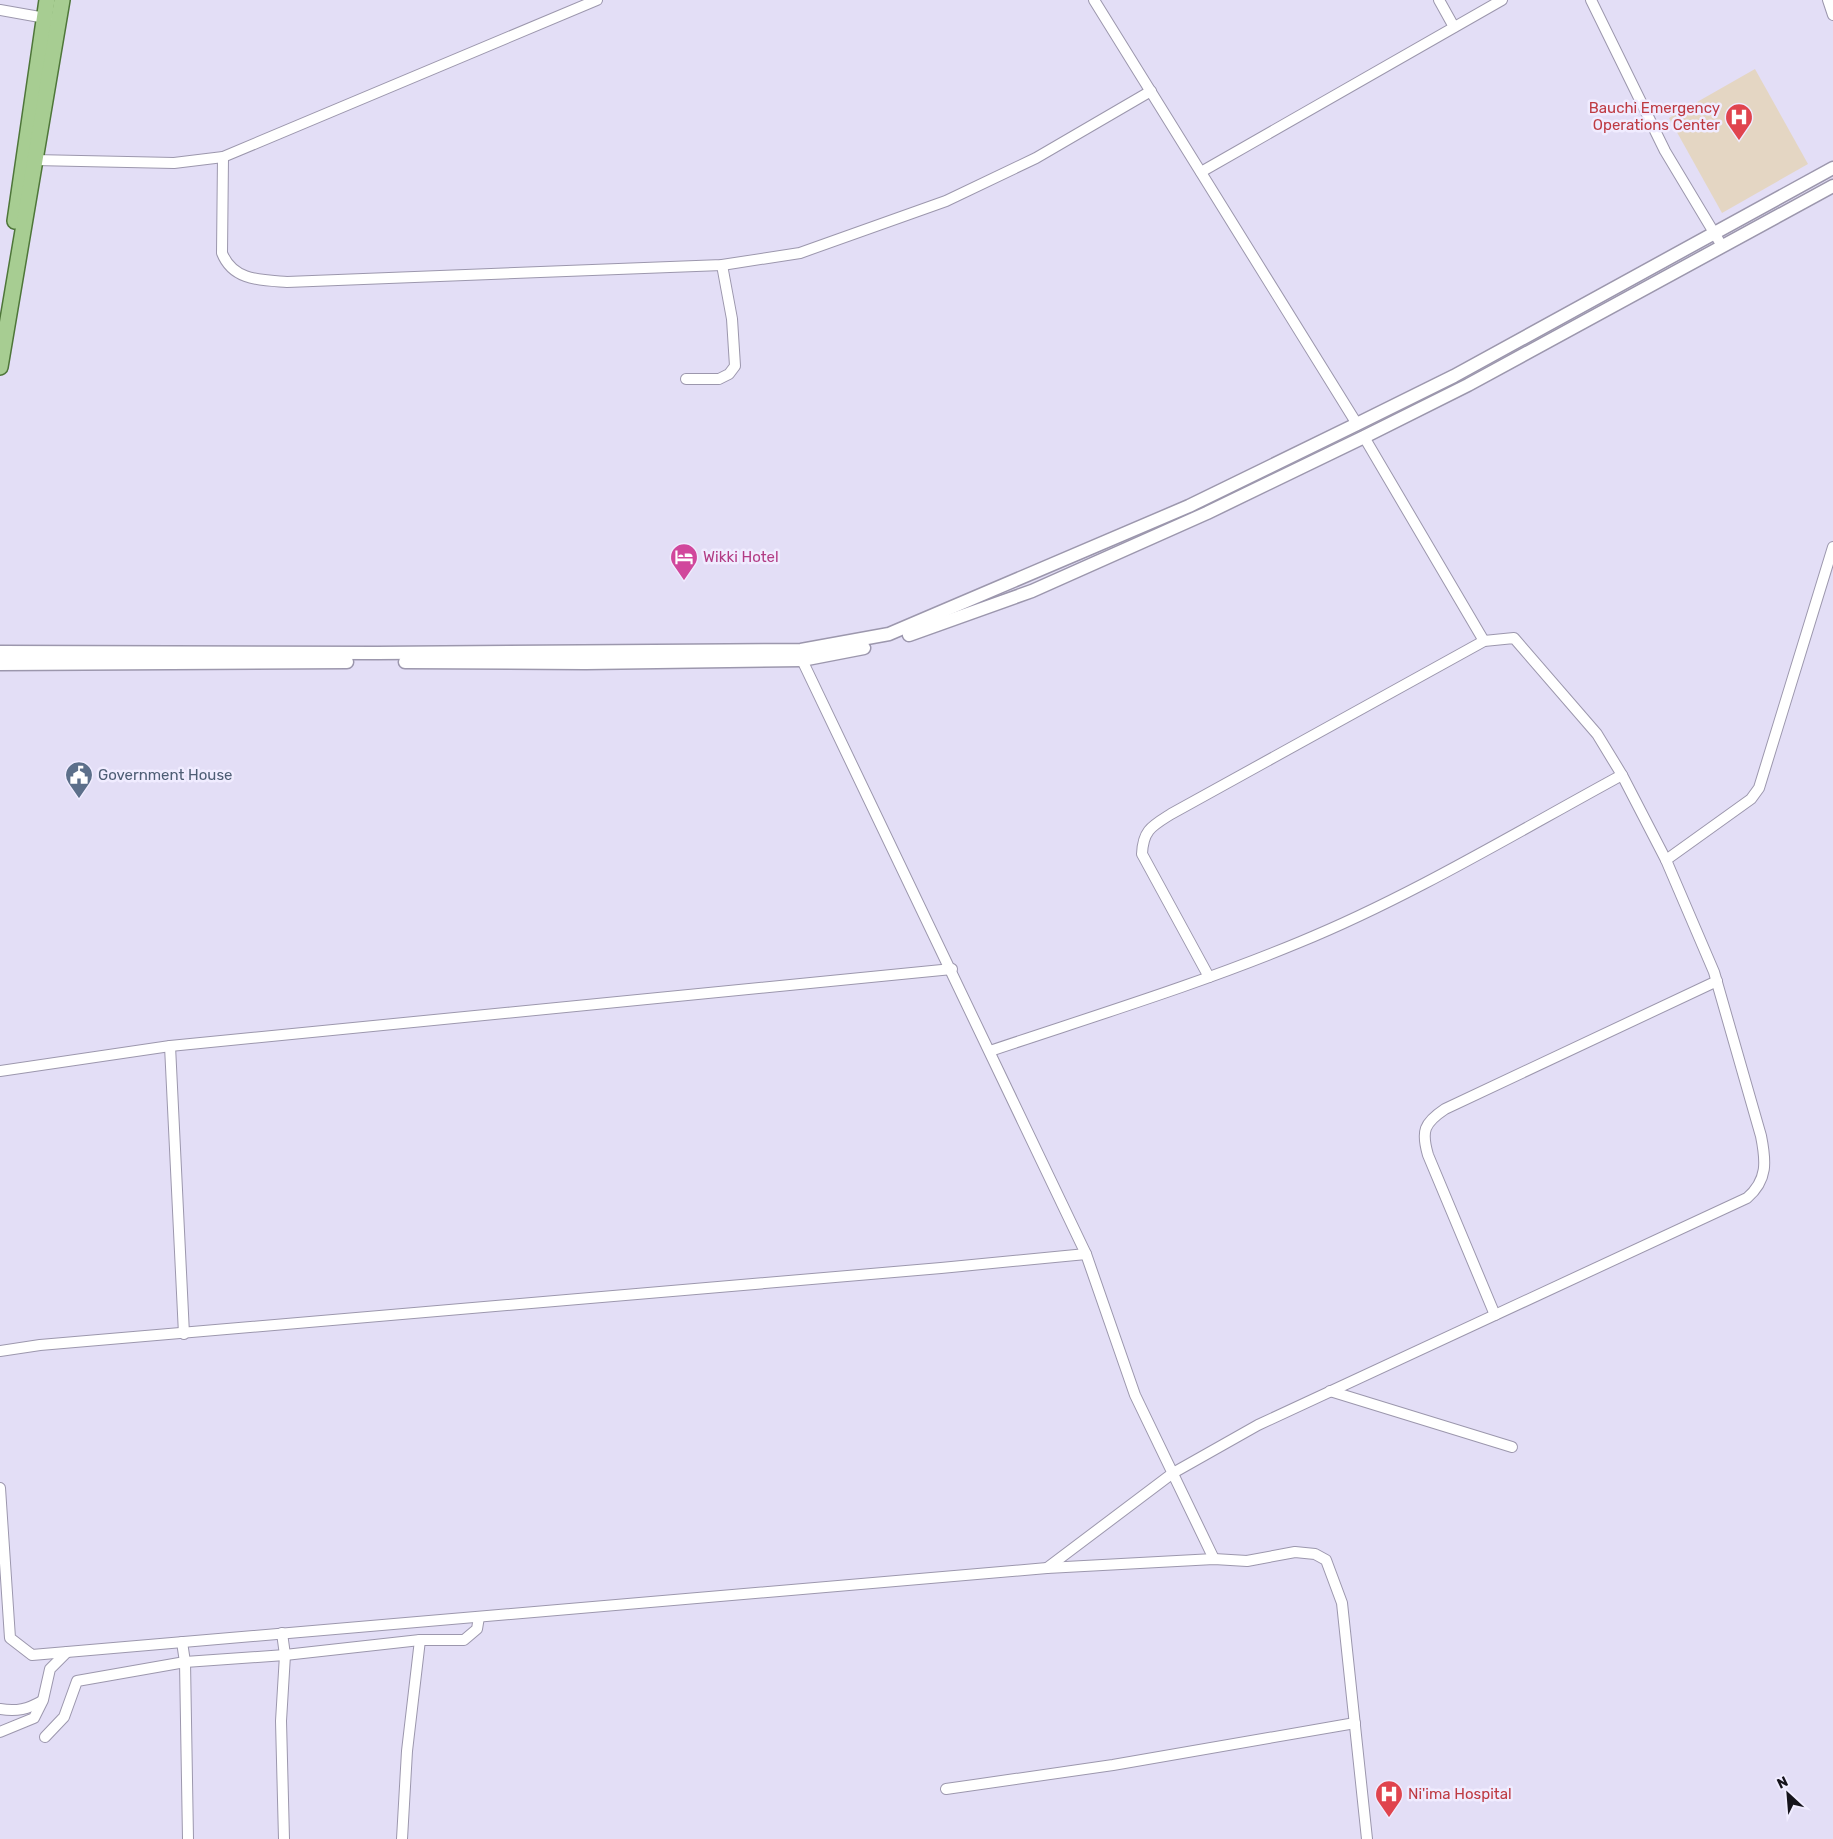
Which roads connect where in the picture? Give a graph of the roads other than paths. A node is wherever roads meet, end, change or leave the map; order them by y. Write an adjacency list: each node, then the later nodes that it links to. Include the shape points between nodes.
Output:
1 (47, 0): 11 (main road)
2 (62, 0): 11 (main road)
3 (597, 0): 14 (street)
4 (1094, 0): 13 (street)
5 (1439, 0): 12 (street)
6 (1502, 0): 12 (street)
7 (1591, 0): 19 (street, via 1666,151)
8 (1828, 0): 10 (street)
9 (0, 10): 11 (street)
10 (1833, 15)
11 (51, 19): 15 (main road); 22 (main road, via 22,160)
12 (1454, 27): 17 (street)
13 (1151, 91): 17 (street); 21 (street, via 1036,158 946,201 800,253)
14 (223, 157): 15 (street, via 174,163); 21 (street, via 222,253 227,264 237,273 260,280 287,282)
15 (34, 160): 23 (main road)
16 (1833, 168): 19 (street)
17 (1201, 172): 25 (street)
18 (1833, 186): 20 (street)
19 (1714, 233): 20 (street); 25 (street, via 1454,376)
20 (1722, 246): 26 (street, via 1468,386)
21 (722, 265): 24 (street, via 732,319 735,366 719,379)
22 (0, 345)
23 (0, 367)
24 (686, 379)
25 (1357, 424): 30 (street, via 1189,506 907,628)
26 (1364, 437): 28 (street); 30 (street, via 1207,513 1032,591 884,644)
27 (1833, 547): 33 (street, via 1759,788 1751,800)
28 (1484, 640): 32 (street, via 1514,638 1597,734); 35 (street, via 1171,814 1142,838 1142,854)
29 (0, 652): 30 (street)
30 (802, 655): 31 (street); 34 (street)
31 (0, 664)
32 (1622, 775): 33 (street); 35 (street, via 1392,899 1302,941)
33 (1666, 860): 36 (street)
34 (952, 969): 37 (street); 38 (street)
35 (1209, 977): 38 (street)
36 (1717, 981): 41 (street, via 1763,1149 1762,1180 1756,1190 1746,1198 1657,1241); 41 (street, via 1432,1118 1423,1139 1428,1155)
37 (170, 1046): 39 (street); 42 (street)
38 (990, 1051): 40 (street)
39 (0, 1071)
40 (1086, 1254): 42 (street); 46 (street, via 1136,1395)
41 (1495, 1315): 44 (street)
42 (184, 1334): 43 (street, via 40,1345)
43 (0, 1352)
44 (1330, 1391): 45 (street); 46 (street, via 1258,1425)
45 (1512, 1447)
46 (1172, 1473): 48 (street); 49 (street)
47 (0, 1488): 54 (street, via 10,1638 32,1654)
48 (1214, 1559): 49 (street); 59 (street, via 1247,1561 1295,1552 1315,1554 1326,1560 1342,1603)
49 (1047, 1568): 50 (street)
50 (479, 1617): 51 (street); 52 (street, via 477,1630 464,1640)
51 (282, 1633): 53 (street); 55 (street)
52 (420, 1640): 55 (street); 65 (street, via 407,1751)
53 (182, 1642): 54 (street); 56 (street)
54 (67, 1652): 57 (street, via 50,1669)
55 (285, 1655): 56 (street); 64 (street, via 281,1721)
56 (185, 1662): 61 (street, via 77,1681 64,1717); 63 (street)
57 (43, 1700): 58 (street, via 28,1709); 60 (street, via 34,1718)
58 (0, 1709)
59 (1355, 1724): 62 (street, via 1113,1765); 66 (street)
60 (0, 1732)
61 (45, 1737)
62 (946, 1788)
63 (188, 1839)
64 (284, 1839)
65 (402, 1839)
66 (1367, 1839)

